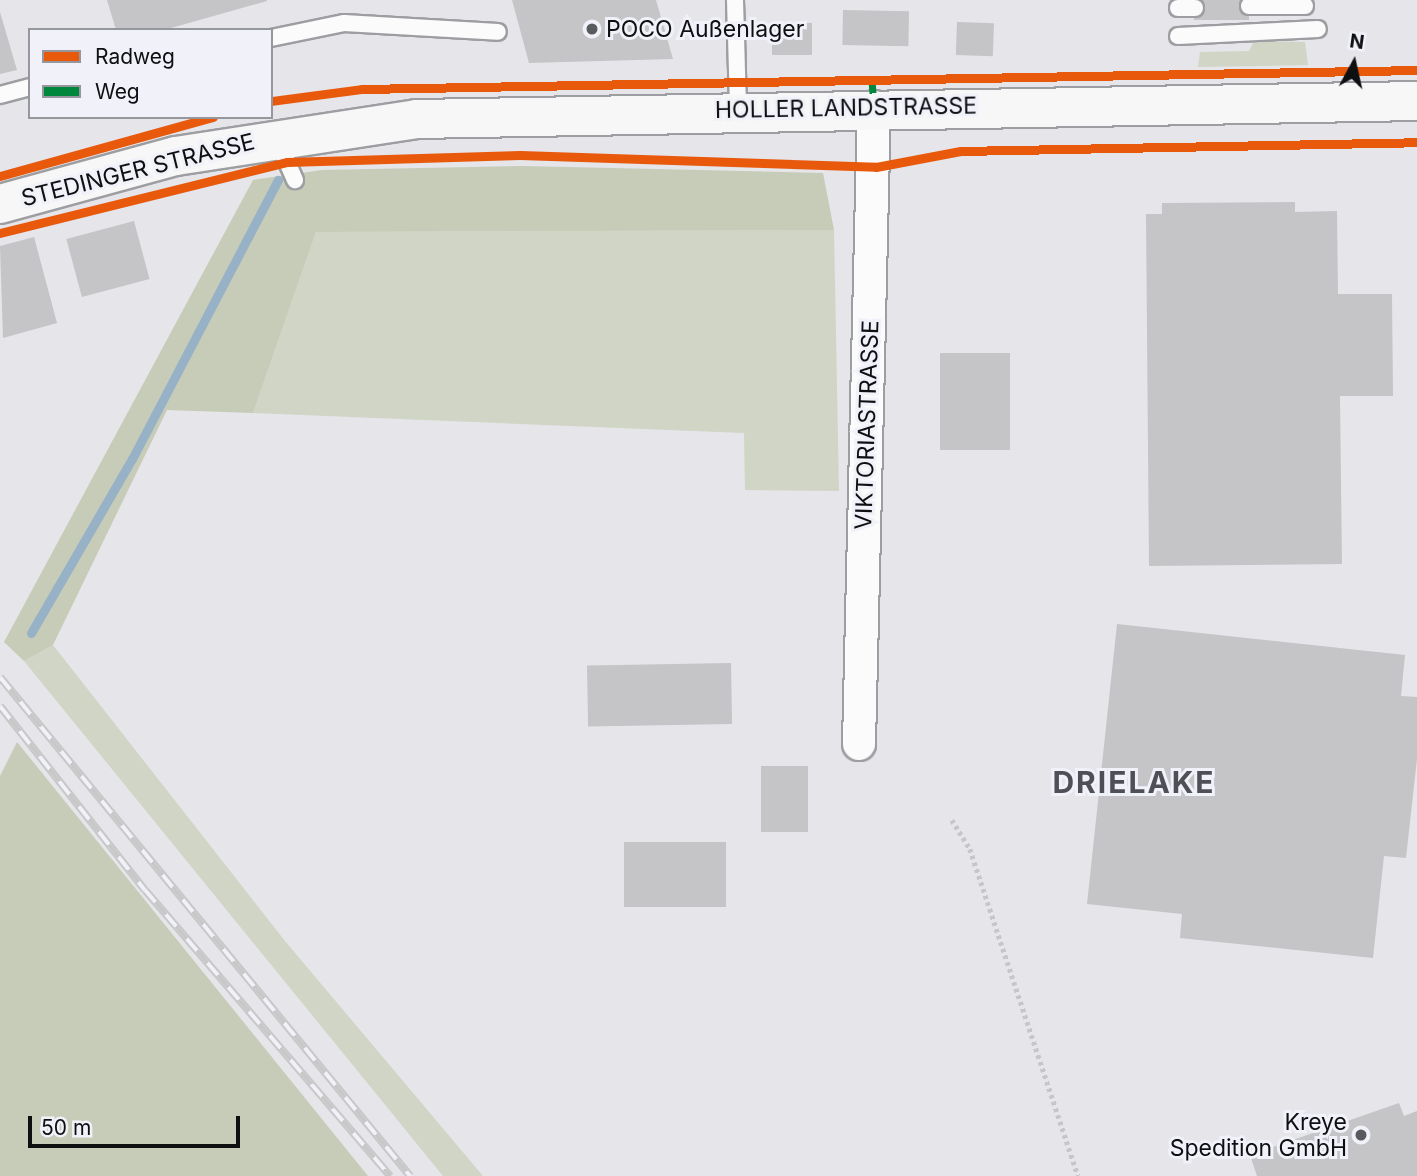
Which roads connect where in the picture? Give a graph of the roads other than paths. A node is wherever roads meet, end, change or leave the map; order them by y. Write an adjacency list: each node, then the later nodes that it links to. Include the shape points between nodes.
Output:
1 (735, 0): 14 (lane)
2 (1249, 6): 3 (lane)
3 (1305, 6)
4 (1178, 8): 5 (lane)
5 (1195, 8)
6 (1318, 29): 8 (lane)
7 (498, 32): 9 (lane, via 344,23)
8 (1178, 37)
9 (273, 38)
10 (28, 88): 11 (lane)
11 (0, 95)
12 (1417, 101): 13 (main road, HOLLER LANDSTRASSE)
13 (874, 107): 14 (main road, HOLLER LANDSTRASSE); 18 (street, VIKTORIASTRASSE)
14 (738, 110): 15 (main road, HOLLER LANDSTRASSE, via 492,114)
15 (276, 136): 16 (lane); 17 (main road, STEDINGER STRASSE)
16 (295, 180)
17 (0, 204)
18 (859, 744)

